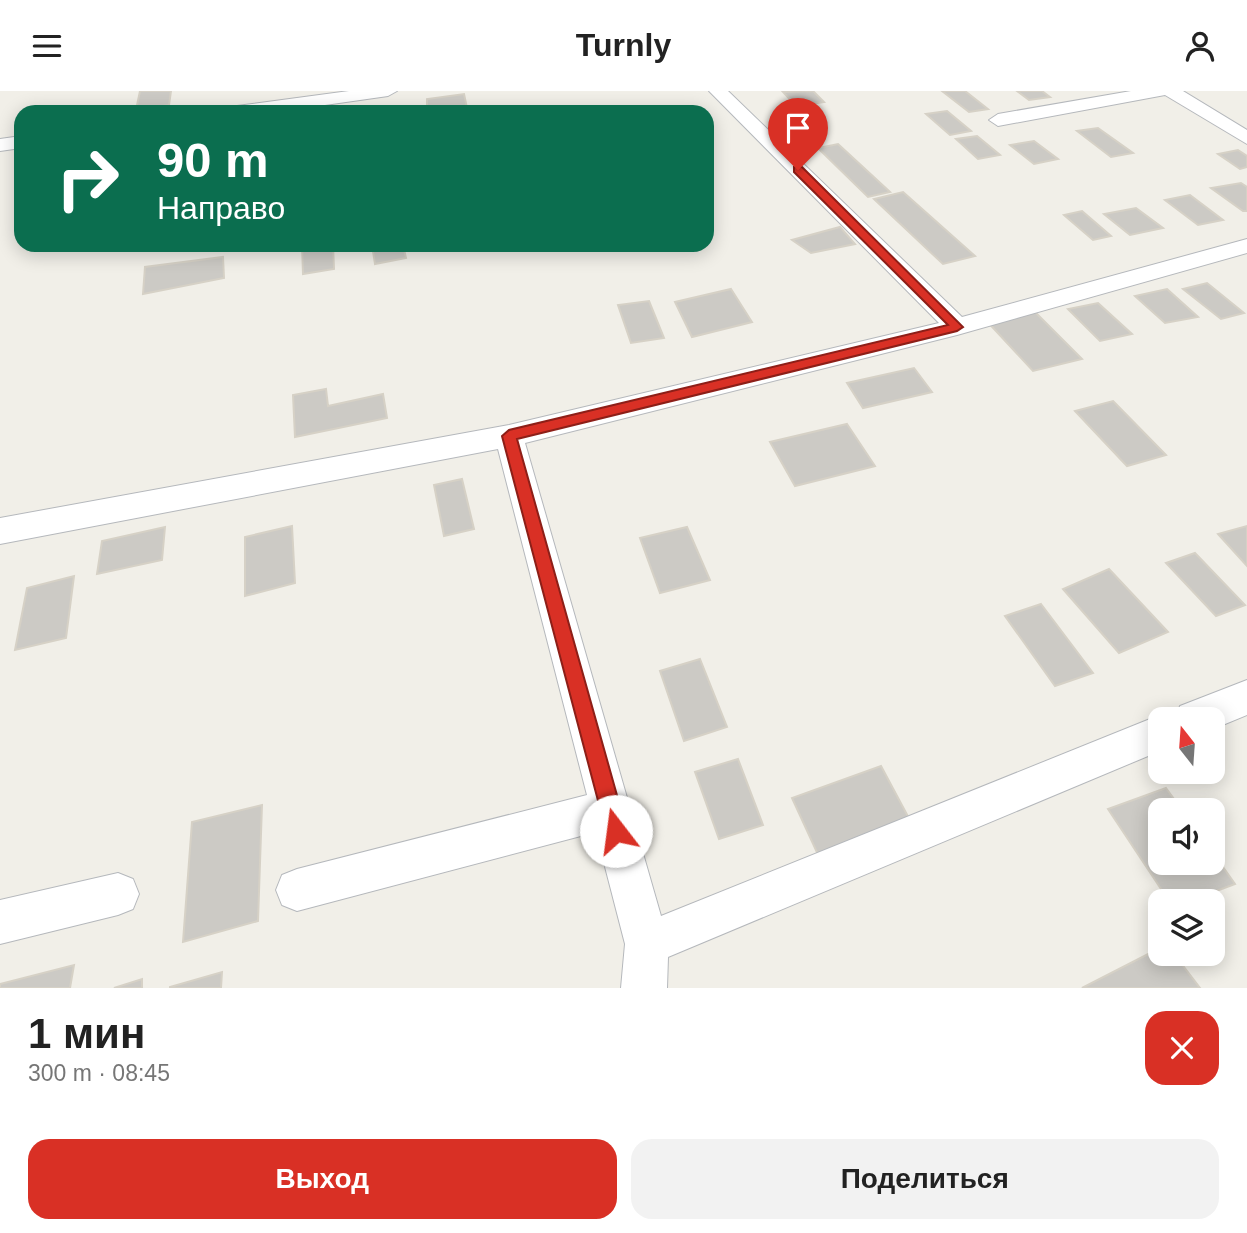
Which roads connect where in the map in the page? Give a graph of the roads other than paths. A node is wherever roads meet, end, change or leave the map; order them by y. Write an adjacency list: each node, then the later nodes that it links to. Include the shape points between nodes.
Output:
1 (388, 91): 5 (street)
2 (719, 91): 9 (street)
3 (1161, 91): 6 (street)
4 (1170, 91): 7 (street)
5 (287, 105)
6 (998, 120)
7 (1247, 138)
8 (1247, 246): 9 (street)
9 (957, 327): 10 (street)
10 (509, 436): 11 (street); 15 (street)
11 (0, 531)
12 (1247, 697): 13 (street)
13 (1222, 707)
14 (1148, 738): 19 (street)
15 (610, 809): 16 (street); 19 (street)
16 (297, 890)
17 (118, 894): 18 (street)
18 (0, 922)
19 (647, 944): 20 (street)
20 (644, 988)

